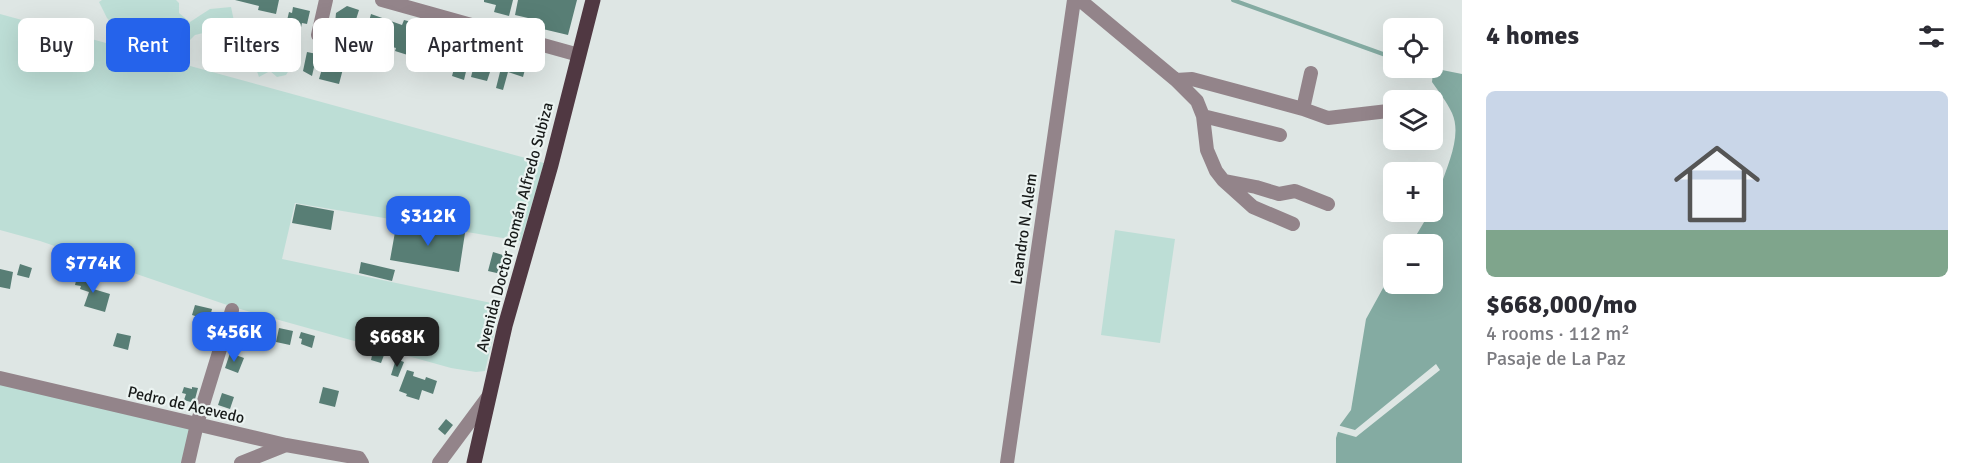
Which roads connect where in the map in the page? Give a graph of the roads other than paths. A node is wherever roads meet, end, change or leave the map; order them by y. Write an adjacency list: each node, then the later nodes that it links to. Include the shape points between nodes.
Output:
1 (326, 0): 6 (street)
2 (382, 0): 7 (street)
3 (593, 0): 7 (main road, Avenida Doctor Román Alfredo Subiza)
4 (1074, 0): 27 (street, Leandro N. Alem)
5 (1080, 0): 9 (street)
6 (322, 18)
7 (579, 55): 19 (main road, Avenida Doctor Román Alfredo Subiza)
8 (1311, 73): 10 (street)
9 (1176, 80): 10 (street, via 1192,79); 12 (street, via 1197,101)
10 (1303, 109): 11 (street, via 1329,118)
11 (1383, 112)
12 (1203, 116): 13 (street); 14 (street, via 1207,150)
13 (1280, 135)
14 (1223, 180): 15 (street, via 1279,194 1294,191); 16 (street, via 1253,207)
15 (1329, 204)
16 (1293, 224)
17 (232, 310): 20 (street)
18 (0, 378): 20 (street, Pedro de Acevedo)
19 (489, 396): 25 (street); 26 (main road, Avenida Doctor Román Alfredo Subiza)
20 (197, 424): 21 (street, Pedro de Acevedo); 22 (street)
21 (286, 445): 23 (street); 24 (street, Pedro de Acevedo, via 359,459)
22 (188, 463)
23 (241, 463)
24 (362, 463)
25 (439, 463)
26 (474, 463)
27 (1007, 463)

